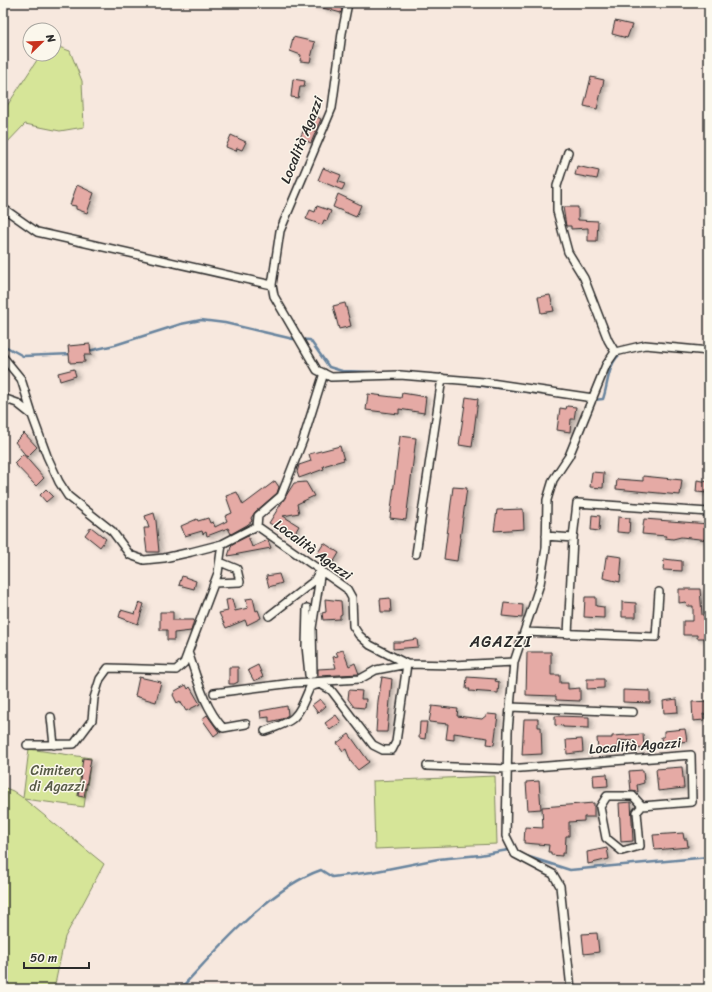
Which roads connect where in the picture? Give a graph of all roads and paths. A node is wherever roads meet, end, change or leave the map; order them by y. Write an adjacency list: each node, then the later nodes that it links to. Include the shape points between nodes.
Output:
1 (348, 3): 4 (street, Località Agazzi, via 332,108 280,231)
2 (568, 152): 6 (street, via 557,186 557,211 568,252 584,278)
3 (3, 208): 4 (street, via 37,232)
4 (272, 285): 8 (street, Località Agazzi, via 274,296 309,357 317,370)
5 (709, 351): 6 (street, via 645,345)
6 (615, 352): 11 (street, via 606,365)
7 (3, 357): 12 (street, Località Agazzi, via 20,379)
8 (324, 373): 9 (street, via 331,377 400,375); 14 (street, Località Agazzi, via 303,440 281,496 258,516)
9 (442, 378): 11 (street); 18 (street)
10 (3, 398): 12 (street, via 17,403)
11 (593, 398): 15 (street, via 569,456 552,480 546,500)
12 (32, 415): 17 (street, Località Agazzi, via 47,456 68,496 112,531 130,555 144,560 164,558)
13 (709, 512): 16 (street, via 576,503)
14 (257, 526): 17 (street, Località Agazzi); 20 (street, Località Agazzi)
15 (546, 536): 16 (street); 25 (street, via 540,584)
16 (573, 538): 26 (street)
17 (222, 544): 19 (street)
18 (416, 554)
19 (220, 562): 21 (street); 21 (street, via 237,569 240,582)
20 (321, 570): 24 (street, via 314,581); 29 (street, Località Agazzi, via 347,589 352,598 353,626 359,635 370,645); 30 (street, via 312,628)
21 (214, 583): 27 (street)
22 (659, 592): 26 (street, via 656,637)
23 (307, 608): 31 (street, via 306,646)
24 (269, 616)
25 (524, 632): 26 (street); 28 (street)
26 (568, 634)
27 (188, 652): 36 (street, via 203,696 216,721 223,728); 39 (street, via 184,663 176,670 108,668 100,679 94,698 92,720 74,744)
28 (514, 662): 29 (street, Località Agazzi); 33 (street)
29 (407, 664): 31 (street, Località Agazzi, via 376,670 360,679); 37 (street, via 396,742 392,750 383,750 373,745 331,690 320,684 310,687 298,715 287,724)
30 (313, 674)
31 (310, 682): 32 (street, Località Agazzi)
32 (214, 693)
33 (510, 707): 34 (street); 41 (street)
34 (633, 712)
35 (51, 717): 39 (street)
36 (246, 724)
37 (266, 731)
38 (27, 745): 39 (street)
39 (54, 745)
40 (427, 766): 41 (street)
41 (508, 769): 42 (street, Località Agazzi, via 691,755 692,802); 43 (street, via 506,836 515,854 553,874 560,886)
42 (642, 806): 42 (street, via 633,796 607,796 600,807 606,838 622,851 640,846 637,812)
43 (571, 989)

